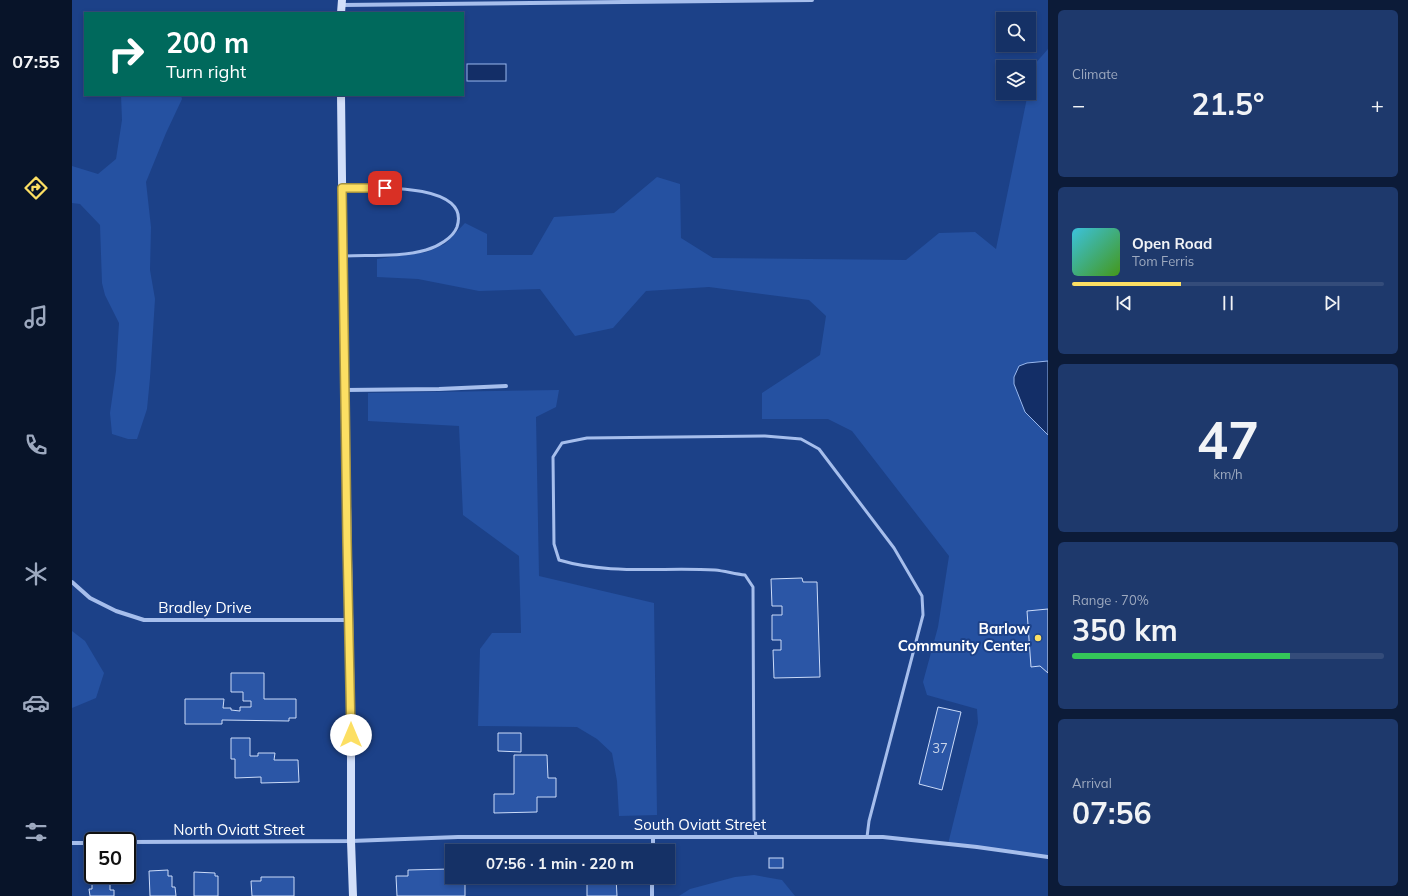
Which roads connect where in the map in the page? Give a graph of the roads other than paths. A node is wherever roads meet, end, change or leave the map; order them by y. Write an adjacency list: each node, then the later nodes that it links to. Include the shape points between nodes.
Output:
1 (812, 0): 2 (street)
2 (342, 6)
3 (341, 96): 4 (main road)
4 (342, 188): 5 (main road); 5 (lane, via 424,191 448,202 456,209 459,219 450,236 428,250 412,254)
5 (343, 256): 7 (main road)
6 (506, 386): 7 (street)
7 (345, 390): 9 (main road)
8 (72, 582): 9 (street, Bradley Drive, via 90,598 116,612 144,620)
9 (348, 620): 13 (main road)
10 (653, 837): 11 (street, South Oviatt Street); 13 (street, South Oviatt Street); 17 (street)
11 (756, 837): 12 (street, South Oviatt Street); 12 (lane, via 753,586 745,575 716,570 633,570 576,565 559,560 554,544 554,457 562,443 587,438 765,436 801,439 819,449 894,548 922,596 923,615)
12 (866, 837): 18 (street, South Oviatt Street, via 977,847)
13 (351, 841): 14 (street, North Oviatt Street); 20 (main road)
14 (136, 842)
15 (72, 843): 16 (street)
16 (84, 843)
17 (653, 844)
18 (1048, 857)
19 (652, 884): 21 (street)
20 (353, 896)
21 (652, 896)

